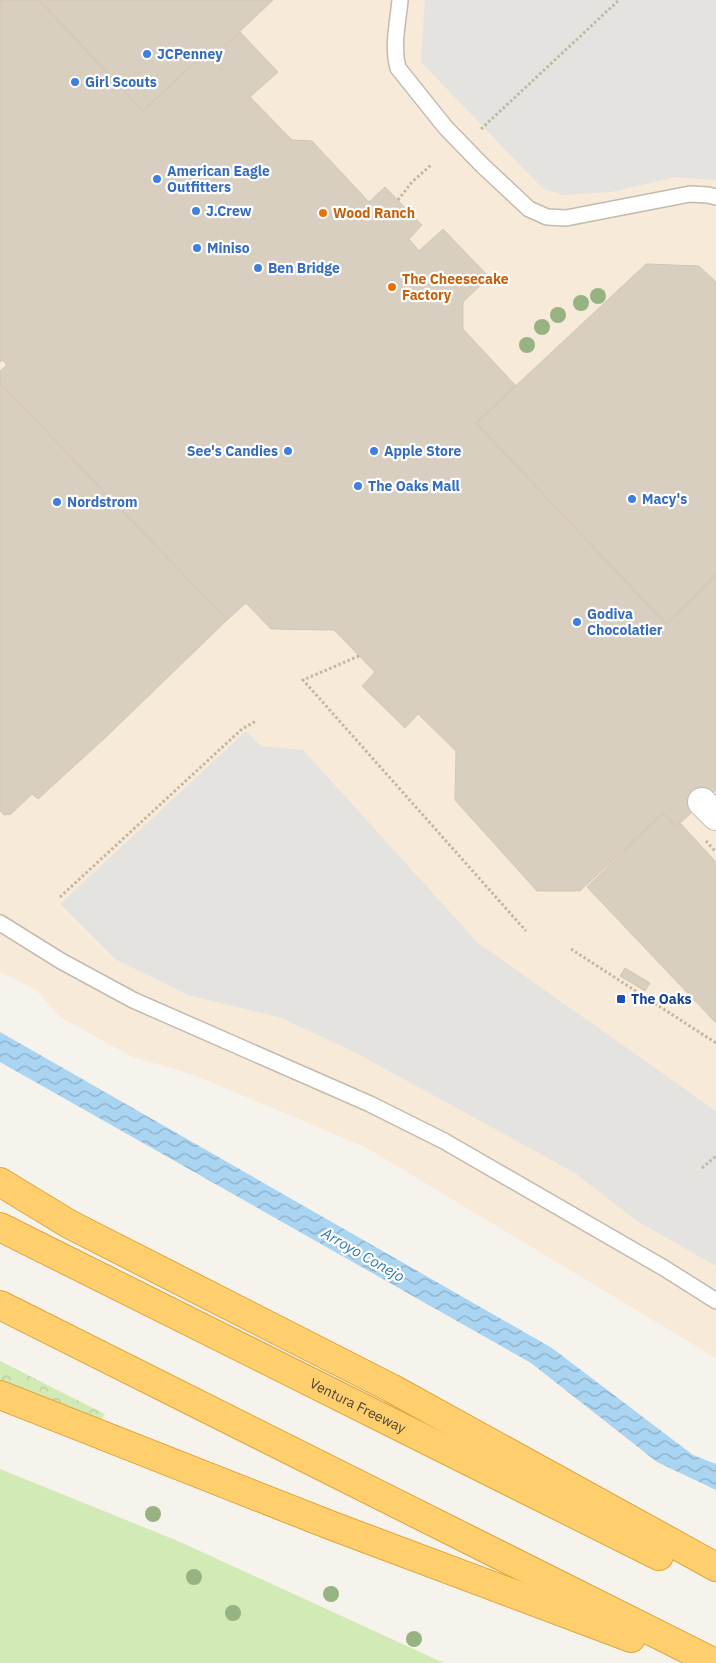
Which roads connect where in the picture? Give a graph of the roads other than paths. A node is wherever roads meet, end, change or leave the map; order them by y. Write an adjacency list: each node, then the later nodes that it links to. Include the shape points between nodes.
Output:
1 (400, 0): 2 (lane, via 395,44 398,68 446,128 529,209 548,217 566,218 690,194)
2 (716, 197)
3 (0, 923): 6 (lane, via 133,1000 444,1140 664,1268)
4 (0, 1182): 9 (highway, via 69,1224 391,1388)
5 (0, 1227): 10 (highway, Ventura Freeway)
6 (716, 1302)
7 (0, 1305): 12 (highway)
8 (0, 1395): 11 (highway, via 321,1522)
9 (716, 1567)
10 (716, 1584)
11 (698, 1663)
12 (715, 1663)

